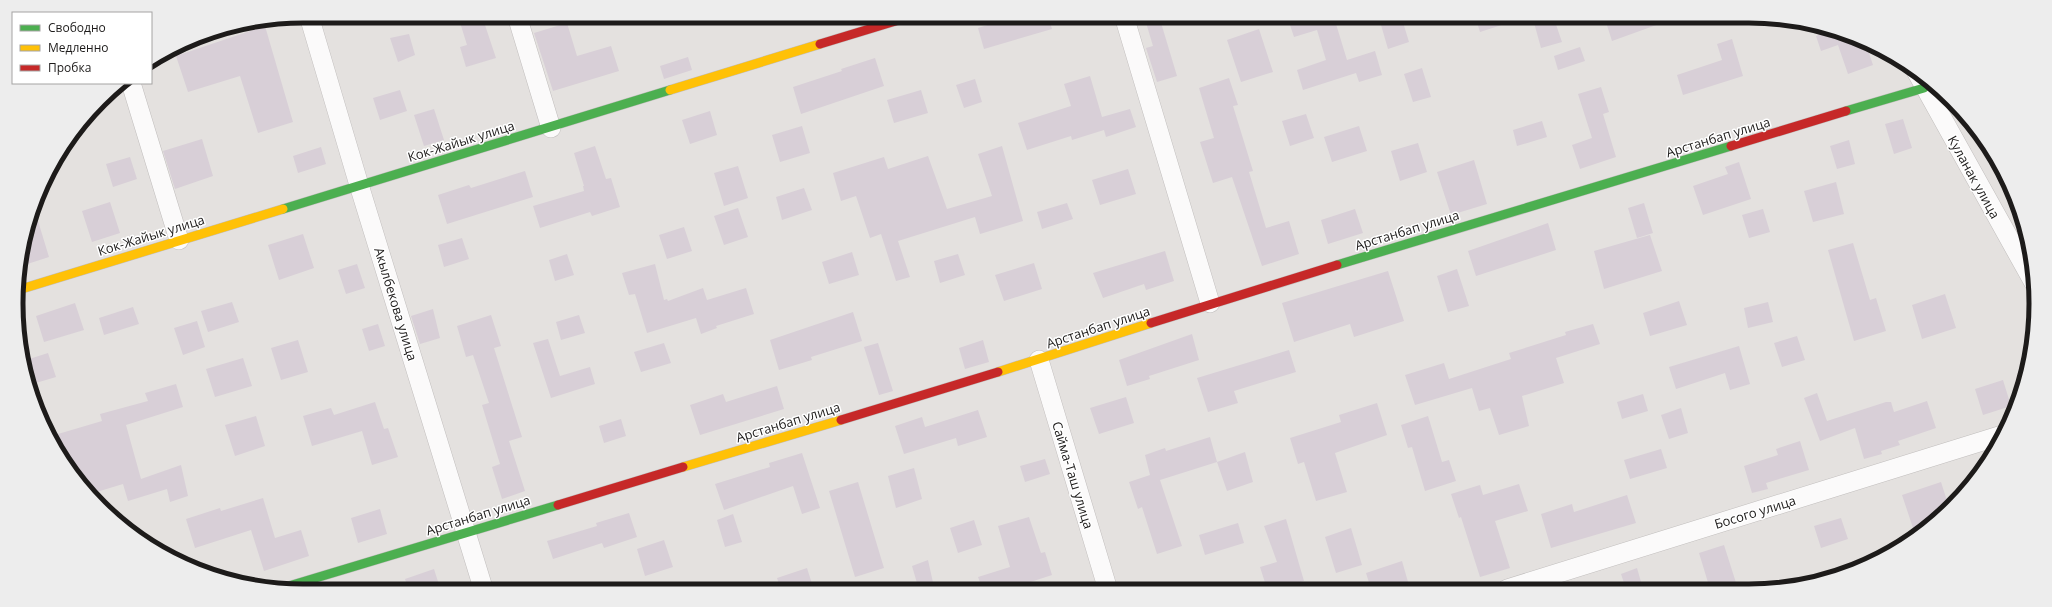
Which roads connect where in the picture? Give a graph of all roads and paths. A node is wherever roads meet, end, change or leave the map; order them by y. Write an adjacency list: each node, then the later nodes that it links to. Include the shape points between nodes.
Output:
1 (311, 23): 9 (street, Акылбекова улица)
2 (519, 23): 8 (street)
3 (874, 23): 8 (street, Кок-Жайык улица)
4 (1126, 23): 13 (street)
5 (1922, 83): 7 (street, Куланак улица)
6 (131, 84): 10 (street)
7 (1924, 88): 11 (street, Куланак улица); 13 (street, Арстанбап улица)
8 (550, 128): 9 (street, Кок-Жайык улица)
9 (359, 185): 10 (street, Кок-Жайык улица); 16 (street, Акылбекова улица)
10 (178, 240): 12 (street, Кок-Жайык улица)
11 (2027, 271)
12 (24, 288)
13 (1210, 303): 14 (street, Арстанбап улица)
14 (1039, 360): 16 (street, Арстанбап улица); 19 (street, Сайма-Таш улица)
15 (1995, 437): 20 (street, Босого улица)
16 (466, 533): 17 (street, Арстанбап улица); 18 (street, Акылбекова улица)
17 (297, 584)
18 (482, 584)
19 (1106, 584)
20 (1524, 584)

